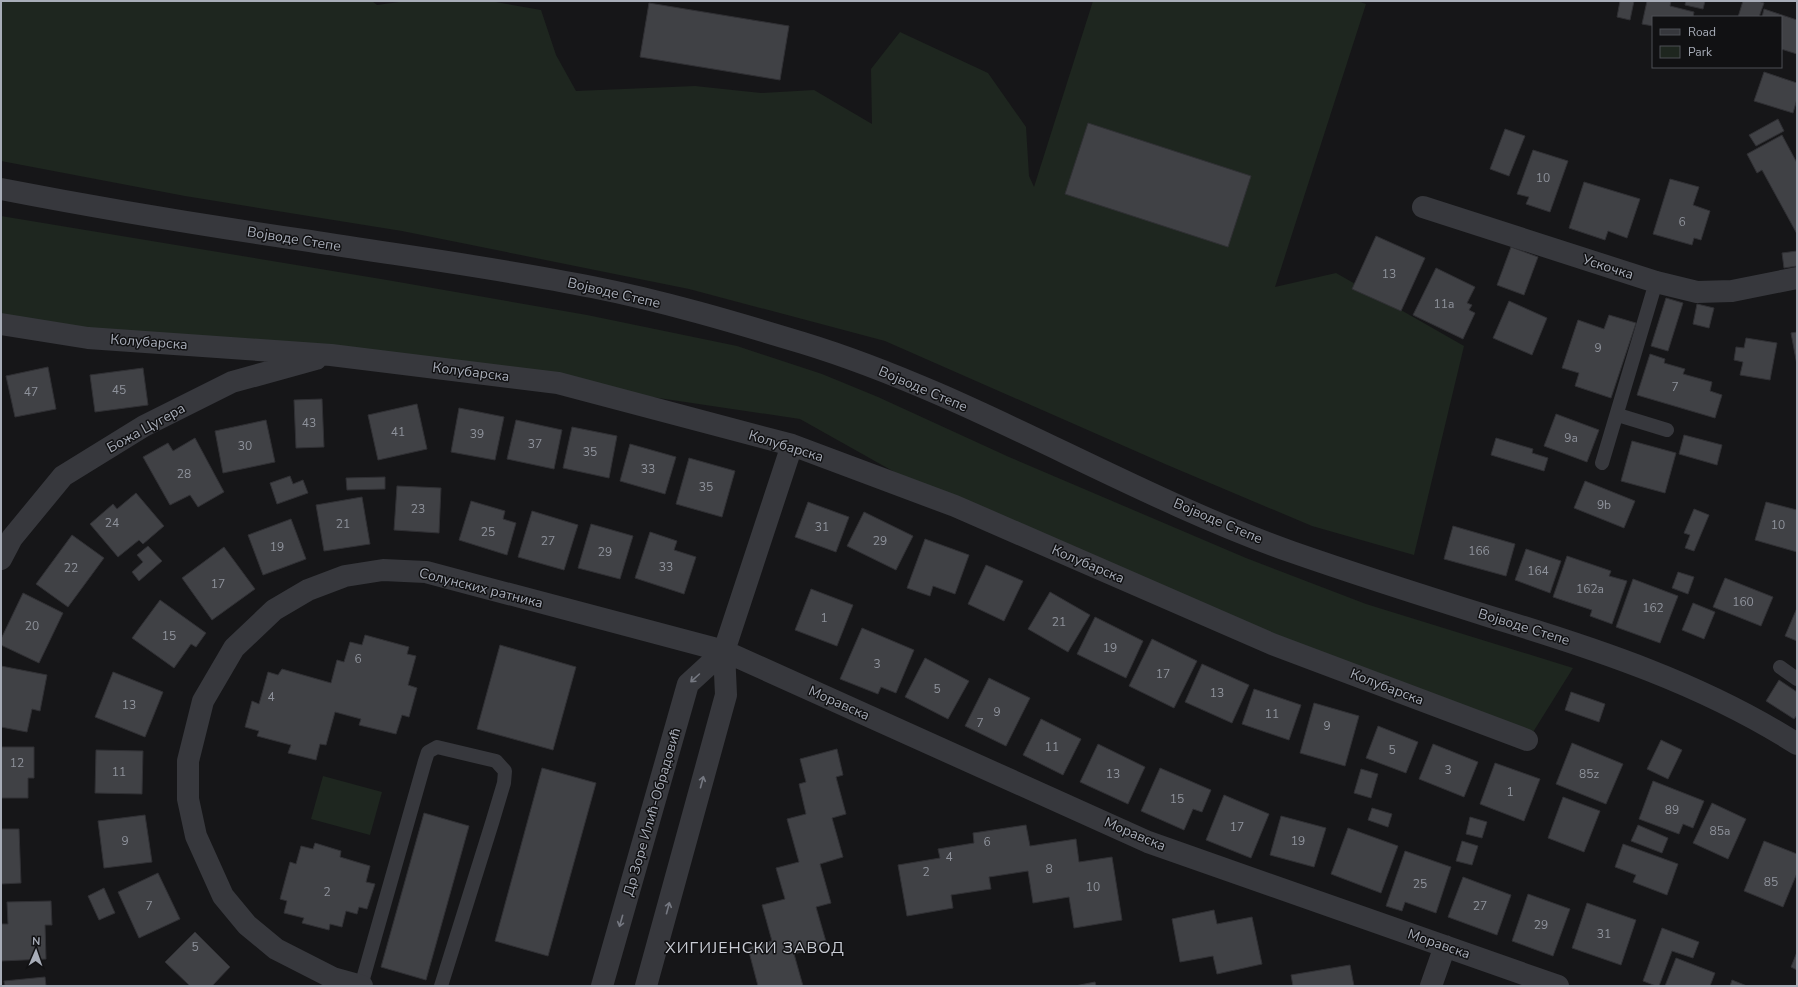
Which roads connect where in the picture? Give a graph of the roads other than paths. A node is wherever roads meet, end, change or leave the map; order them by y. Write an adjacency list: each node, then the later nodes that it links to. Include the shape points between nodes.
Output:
1 (1, 189): 16 (street, Војводе Степе, via 108,209 434,259 589,286 703,314 810,345 912,383 1256,538 1365,577 1551,635 1656,673 1738,709)
2 (1423, 207): 4 (street, Ускочка)
3 (1797, 278): 4 (street, Ускочка, via 1732,292 1714,293 1696,292)
4 (1656, 282): 7 (lane)
5 (1, 324): 6 (street, Колубарска, via 88,338)
6 (331, 355): 9 (street, Колубарска, via 558,383); 11 (street, Божа Цугера, via 232,382 144,426 63,476 12,538)
7 (1618, 414): 8 (lane); 10 (lane)
8 (1667, 430)
9 (792, 445): 12 (street, Др Зоре Илић-Обрадовић); 15 (street, Колубарска, via 955,506 1272,644)
10 (1602, 463)
11 (1, 559)
12 (724, 651): 17 (street, Моравска, via 1148,842); 18 (street, Солунских ратника, via 426,572 383,570 345,576 308,590 274,610 234,648 203,701 188,761 188,799 196,836 224,896 247,925 276,949 333,978); 20 (street, Др Зоре Илић-Обрадовић, one-way to 20, via 688,684); 21 (street, Др Зоре Илић-Обрадовић, one-way to 12, via 726,695)
13 (1780, 667): 14 (lane)
14 (1797, 679)
15 (1527, 740)
16 (1797, 744)
17 (1445, 946): 22 (street); 23 (street, Моравска)
18 (361, 986): 19 (lane, via 425,761 428,752 437,747 496,761 504,771 504,783)
19 (441, 986)
20 (602, 986)
21 (646, 986)
22 (1431, 986)
23 (1558, 986)

